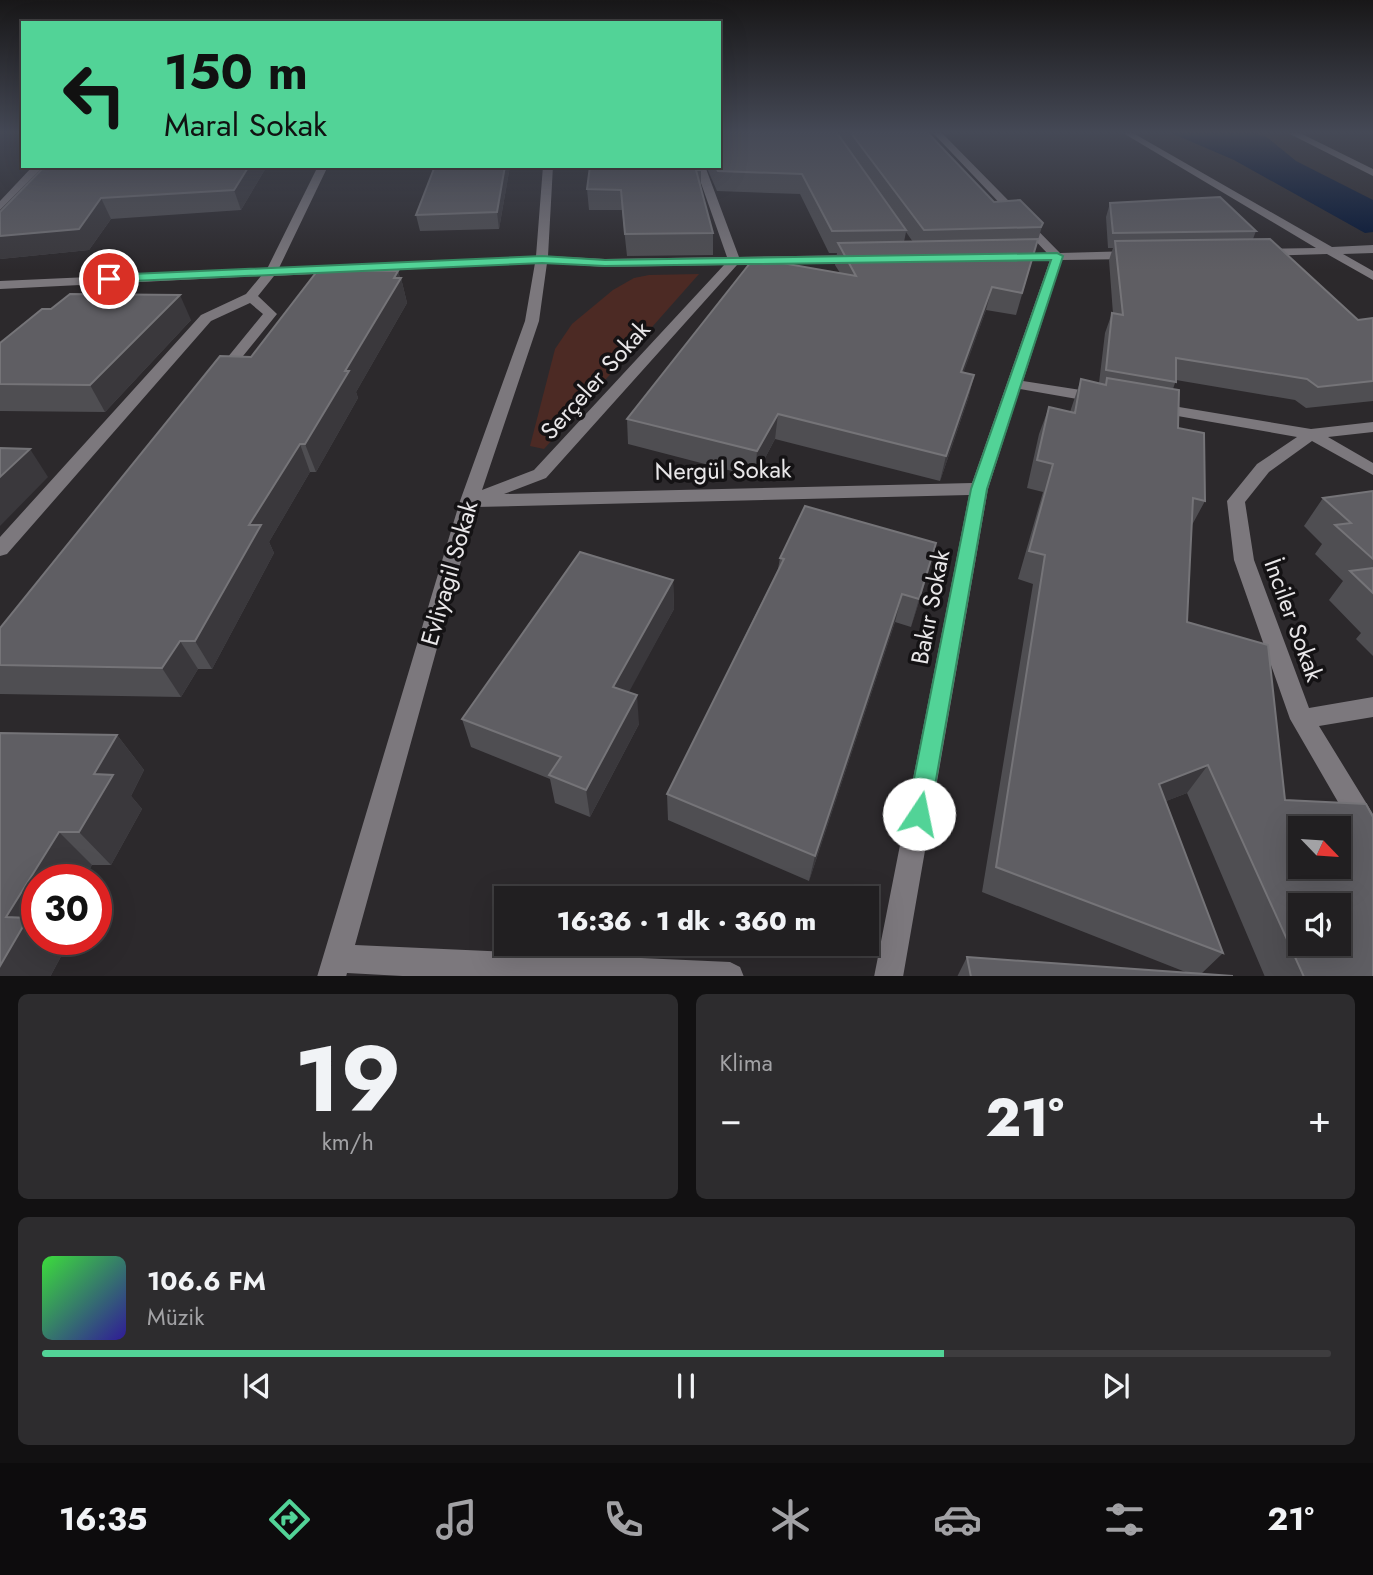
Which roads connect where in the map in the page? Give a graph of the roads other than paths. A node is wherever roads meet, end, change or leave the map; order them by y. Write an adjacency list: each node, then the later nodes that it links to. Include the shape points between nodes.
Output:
1 (26, 179): 7 (street)
2 (317, 179): 17 (street)
3 (547, 179): 14 (street, Evliyagil Sokak)
4 (704, 179): 16 (street)
5 (981, 179): 12 (street)
6 (1205, 179): 9 (street)
7 (0, 207)
8 (1373, 249): 9 (street)
9 (1328, 251): 10 (street); 18 (street)
10 (1247, 253)
11 (1152, 255): 12 (street)
12 (1057, 256): 13 (street); 21 (street, Bakır Sokak)
13 (993, 257)
14 (542, 259): 16 (street); 17 (street); 27 (street, Evliyagil Sokak, via 532,321)
15 (877, 259): 16 (street)
16 (734, 261): 27 (street, Serçeler Sokak, via 540,474)
17 (272, 270): 19 (street); 20 (street)
18 (1373, 276)
19 (0, 285)
20 (251, 297): 22 (street, via 270,314); 28 (street, via 206,318)
21 (1014, 384): 24 (street); 26 (street, Bakır Sokak)
22 (209, 389)
23 (1373, 427): 24 (street)
24 (1311, 434): 25 (street); 30 (street, İnciler Sokak, via 1263,468 1236,501 1244,560)
25 (1373, 470)
26 (979, 489): 27 (street, Nergül Sokak); 34 (street, Bakır Sokak)
27 (469, 501): 32 (street, Evliyagil Sokak)
28 (0, 550)
29 (1373, 707): 30 (street)
30 (1302, 719): 31 (street, İnciler Sokak)
31 (1373, 838)
32 (334, 967): 33 (street)
33 (730, 976)
34 (888, 976)

